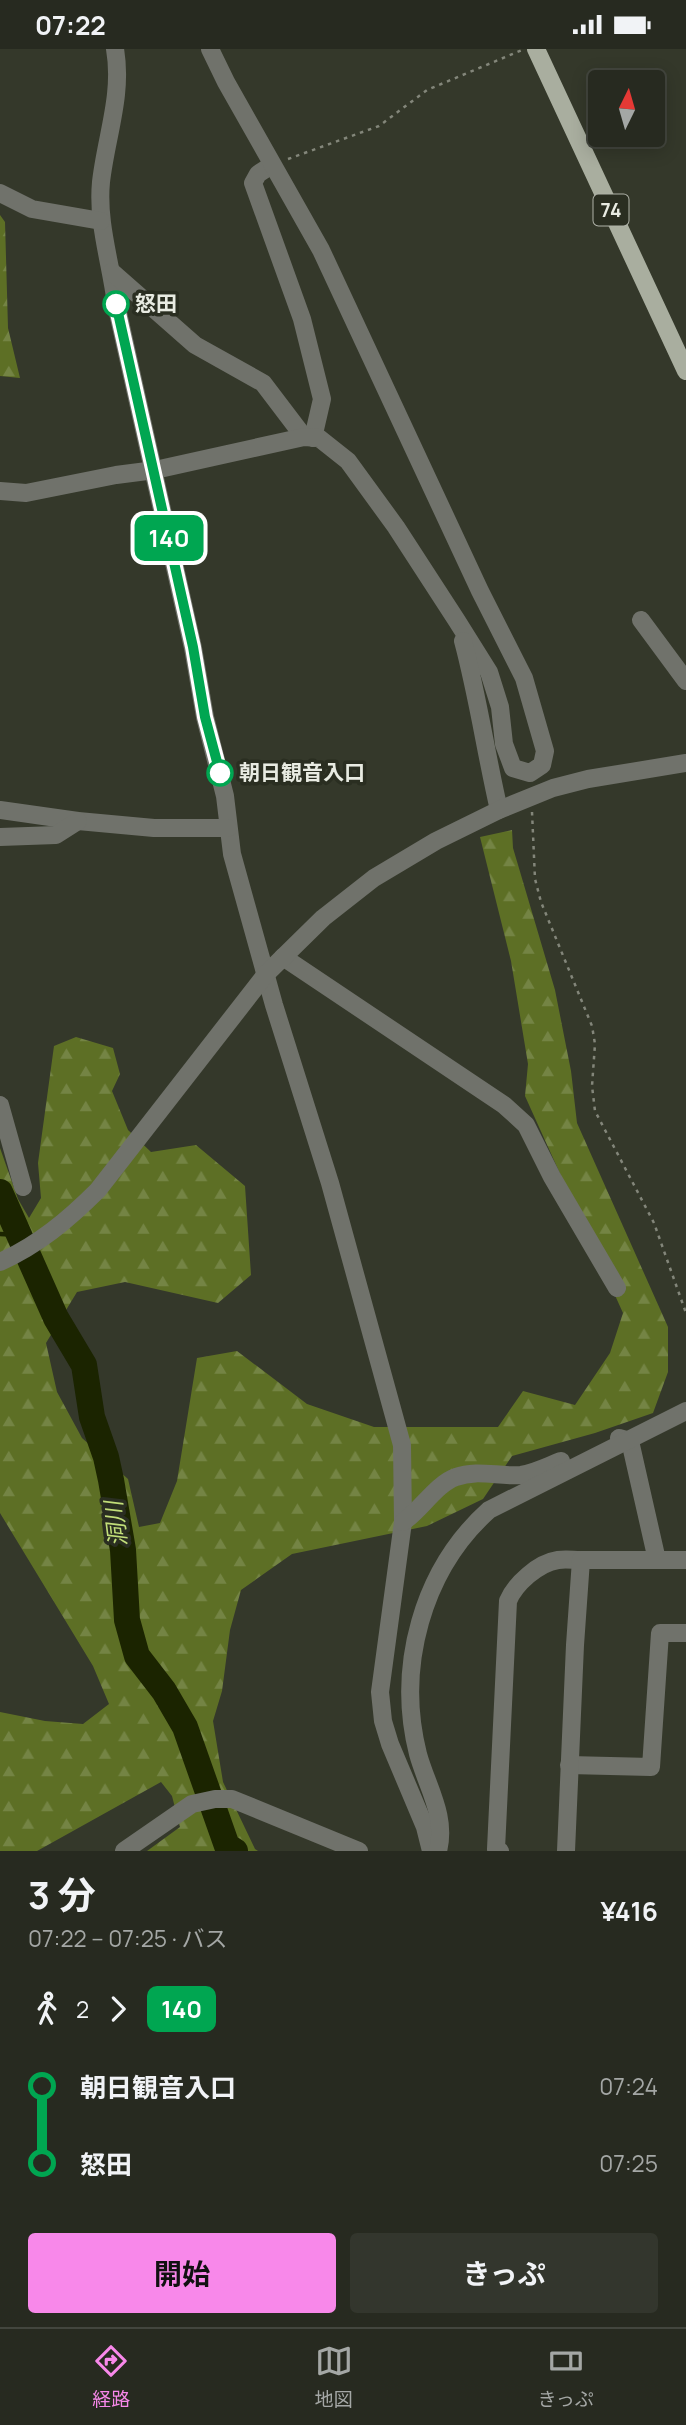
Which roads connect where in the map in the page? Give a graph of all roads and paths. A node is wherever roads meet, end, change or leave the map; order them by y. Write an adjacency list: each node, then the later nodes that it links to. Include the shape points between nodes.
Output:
1 (115, 49): 7 (street, via 118,90 101,182)
2 (210, 49): 5 (street)
3 (524, 49): 5 (path, via 427,90 379,126)
4 (536, 49): 9 (main road, 74)
5 (272, 165): 10 (street, via 258,173 253,183 302,319 322,399); 14 (street, via 321,250 524,678 545,751 542,765 530,773 513,768 489,673)
6 (0, 193): 7 (street, via 32,209)
7 (100, 221): 8 (street)
8 (112, 272): 10 (street, via 195,345 263,383); 11 (street)
9 (686, 371)
10 (309, 437): 11 (street); 14 (street, via 319,438 348,461)
11 (155, 470): 12 (street, via 26,493); 20 (street)
12 (0, 491)
13 (641, 620): 15 (street)
14 (457, 621): 17 (street, via 477,694 485,748)
15 (686, 681)
16 (686, 763): 17 (street, via 553,788)
17 (515, 807): 22 (street, via 436,841 374,878); 28 (path, via 541,902 592,1026 595,1111 654,1223)
18 (0, 810): 19 (street)
19 (78, 821): 20 (street); 21 (street, via 56,835)
20 (228, 828): 23 (street)
21 (0, 837)
22 (283, 957): 23 (street); 27 (street, via 504,1105 526,1125)
23 (267, 974): 26 (street, via 98,1191 43,1238); 31 (street, via 400,1437)
24 (0, 1105): 25 (street)
25 (23, 1187)
26 (0, 1262)
27 (617, 1288)
28 (686, 1313)
29 (686, 1411): 30 (street)
30 (630, 1441): 31 (street, via 602,1442 535,1472 471,1473 453,1478); 33 (street); 40 (street, via 489,1510 442,1566 424,1604 412,1671 412,1721 442,1824)
31 (403, 1522): 39 (street, via 380,1692 390,1744)
32 (581, 1560): 33 (street); 36 (street); 41 (street, via 556,1560 538,1568 513,1590 508,1601 496,1849)
33 (657, 1560): 34 (street)
34 (686, 1560)
35 (686, 1633): 36 (street, via 660,1633 651,1767)
36 (569, 1765): 42 (street)
37 (124, 1851): 38 (street, via 192,1804 232,1799)
38 (359, 1851)
39 (431, 1851)
40 (438, 1851)
41 (500, 1851)
42 (566, 1851)

